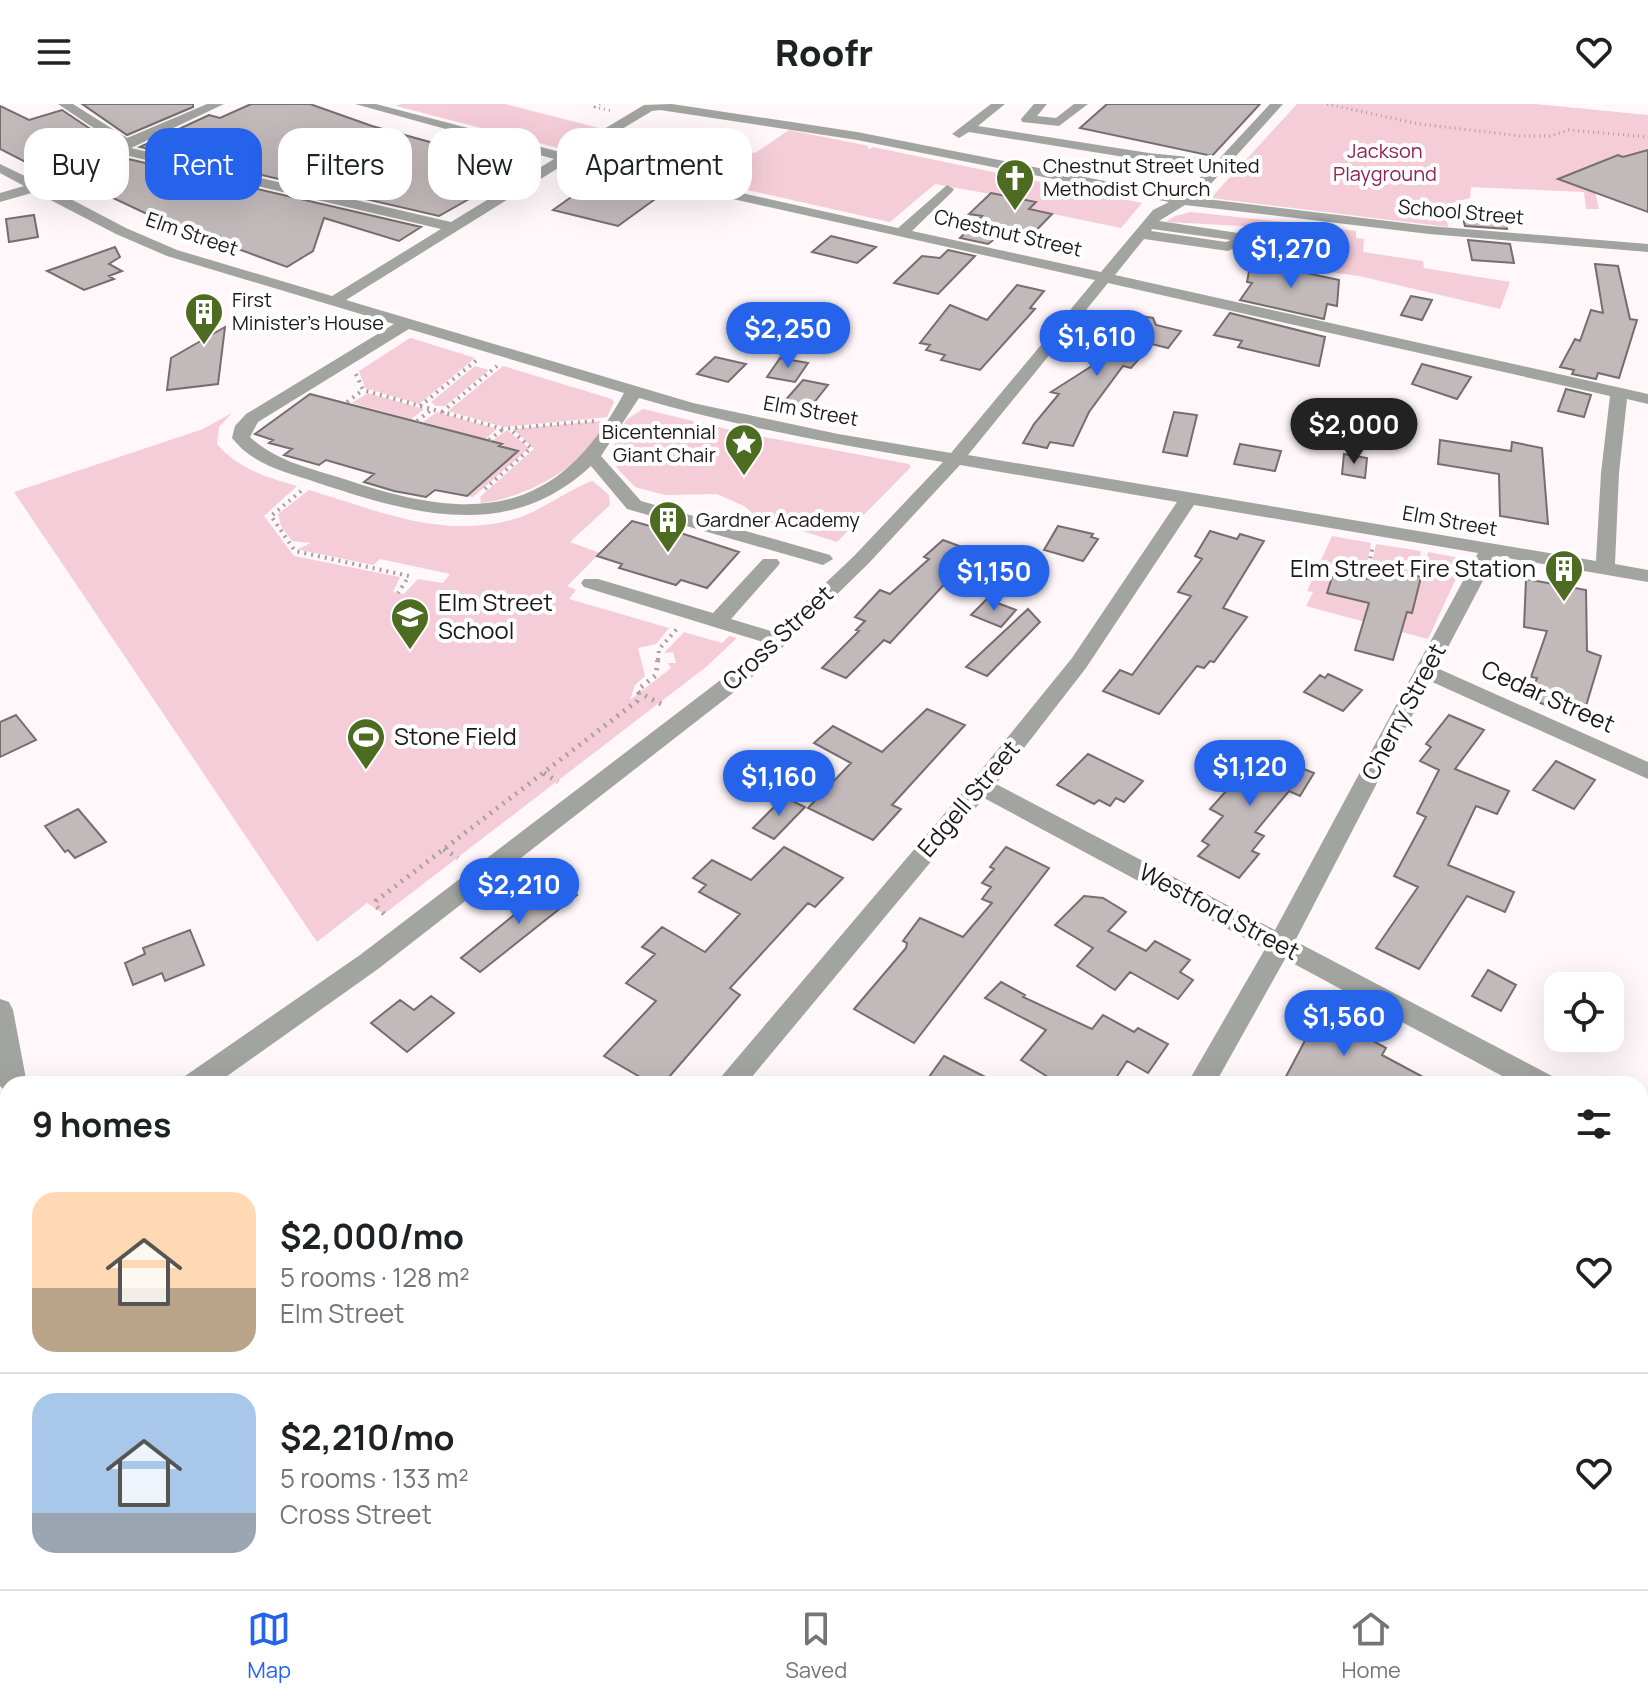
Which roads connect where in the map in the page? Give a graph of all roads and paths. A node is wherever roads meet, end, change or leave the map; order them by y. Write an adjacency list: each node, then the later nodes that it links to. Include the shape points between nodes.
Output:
1 (64, 104): 11 (street)
2 (218, 104): 15 (street)
3 (361, 104): 18 (street, Chestnut Street)
4 (999, 104): 13 (street)
5 (1041, 104): 6 (street, via 1027,119 1059,122)
6 (1082, 104)
7 (1277, 104): 20 (street, Cross Street)
8 (1327, 104): 14 (path, via 1419,124 1521,136 1589,130)
9 (624, 107): 10 (street, School Street)
10 (649, 109): 12 (street); 16 (street, School Street)
11 (102, 128)
12 (617, 128)
13 (966, 128): 16 (street); 20 (street)
14 (1648, 137)
15 (129, 143)
16 (939, 148): 30 (street, School Street)
17 (129, 152): 34 (street)
18 (557, 155)
19 (557, 164): 34 (street)
20 (1221, 165): 30 (street, Cross Street)
21 (0, 168): 22 (street, Elm Street)
22 (24, 181)
23 (24, 185): 25 (street)
24 (24, 187): 27 (street)
25 (0, 189)
26 (947, 189): 36 (street)
27 (0, 198)
28 (752, 199): 36 (street, Chestnut Street)
29 (61, 200): 42 (street, Elm Street, via 161,249)
30 (1182, 200): 35 (street, Cross Street, via 1158,213); 38 (street, School Street, via 1429,230)
31 (975, 210): 33 (path)
32 (953, 219): 33 (path)
33 (963, 221): 37 (path)
34 (453, 227): 42 (street)
35 (1144, 229): 35 (street, via 1228,247 1240,242 1238,237); 41 (street, Cross Street)
36 (902, 232): 41 (street, Chestnut Street)
37 (948, 236)
38 (1648, 248)
39 (1254, 253): 40 (path)
40 (1293, 258)
41 (1103, 277): 49 (street, Chestnut Street); 61 (street, Cross Street)
42 (334, 301): 43 (street, Elm Street)
43 (406, 324): 48 (street, Elm Street); 62 (street, via 244,426 241,438 258,454)
44 (481, 357): 52 (path)
45 (501, 363): 54 (path)
46 (356, 373): 47 (path)
47 (363, 390): 51 (path); 52 (path)
48 (634, 391): 55 (street); 61 (street, Elm Street, via 755,423)
49 (1619, 393): 50 (street, Chestnut Street); 69 (street)
50 (1648, 399)
51 (347, 402)
52 (420, 406): 53 (path)
53 (431, 409): 54 (path); 56 (path)
54 (442, 412): 58 (path)
55 (617, 419): 57 (path); 60 (street)
56 (417, 421)
57 (510, 428): 58 (path); 64 (path, via 531,448 476,496)
58 (503, 429): 59 (path)
59 (489, 440)
60 (592, 456): 64 (street, via 541,491); 67 (street, via 634,505)
61 (957, 459): 63 (street, Elm Street); 76 (street, Cross Street)
62 (321, 477): 64 (street, via 428,509); 73 (path, via 273,512 274,523 299,554 409,576)
63 (1188, 499): 66 (street, Elm Street); 83 (street, Edgell Street, via 1102,633)
64 (476, 511)
65 (1374, 542): 71 (path, via 1367,577)
66 (1489, 550): 69 (street, Elm Street); 77 (street, Cherry Street)
67 (823, 559)
68 (770, 563): 75 (street)
69 (1605, 569): 70 (street, Elm Street)
70 (1648, 576)
71 (1374, 578)
72 (591, 583): 74 (street)
73 (398, 593)
74 (691, 613): 75 (street); 78 (path, via 659,649 656,675)
75 (717, 621): 76 (street)
76 (779, 640): 90 (street, Cross Street, via 727,687 488,872)
77 (1426, 671): 80 (street, Cedar Street); 87 (street, Cherry Street)
78 (638, 692): 79 (path); 81 (path, via 630,708)
79 (661, 704)
80 (1648, 771)
81 (544, 773): 82 (path); 84 (path)
82 (558, 782)
83 (981, 786): 87 (street, Westford Street); 91 (street, Edgell Street)
84 (444, 849): 85 (path); 86 (path, via 376,901)
85 (458, 858)
86 (384, 914)
87 (1280, 945): 92 (street, Cherry Street); 93 (street, Westford Street)
88 (0, 1010): 89 (street)
89 (12, 1076)
90 (206, 1076)
91 (736, 1076)
92 (1206, 1076)
93 (1527, 1076)

